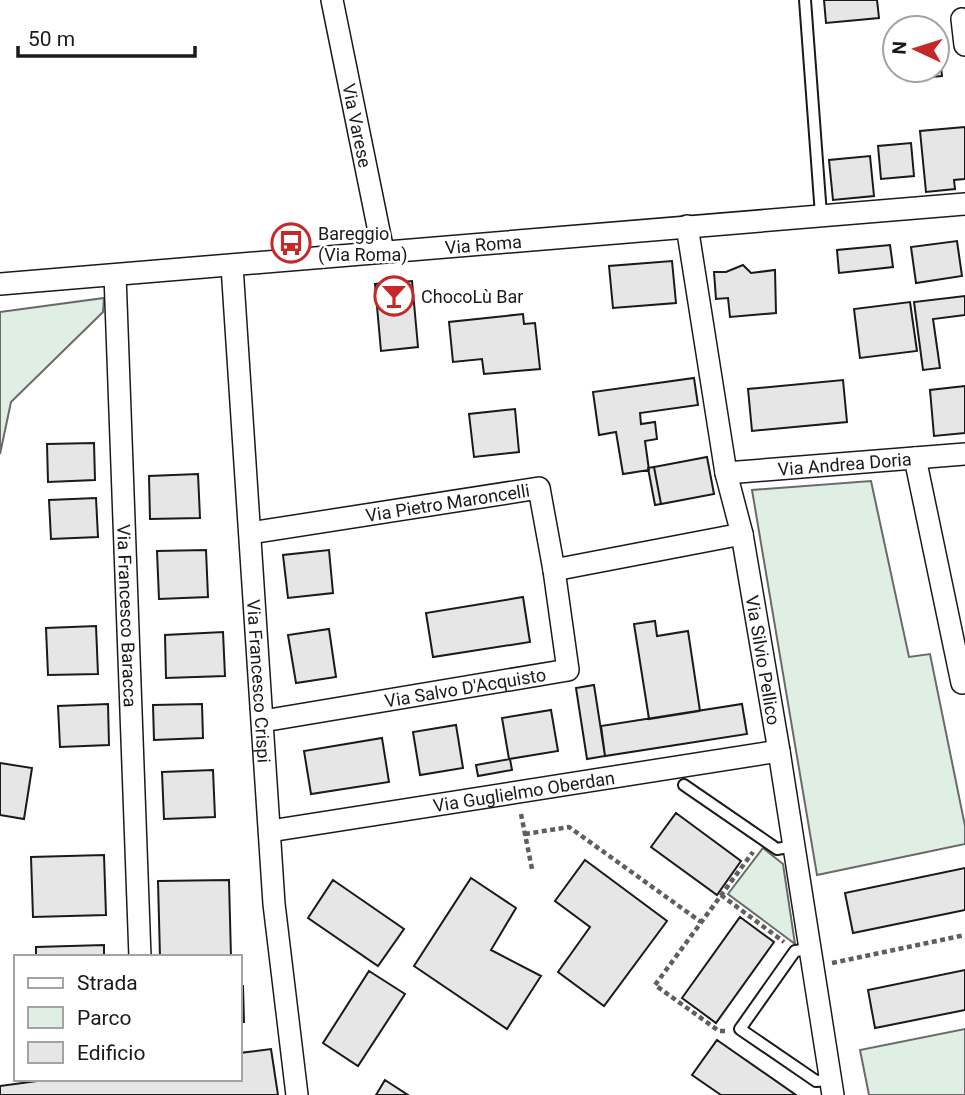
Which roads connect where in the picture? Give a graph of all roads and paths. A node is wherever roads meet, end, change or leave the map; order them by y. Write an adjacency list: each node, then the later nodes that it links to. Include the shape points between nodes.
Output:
1 (332, 0): 8 (street, Via Varese)
2 (805, 0): 6 (lane)
3 (962, 19): 4 (street)
4 (965, 45)
5 (965, 204): 6 (street, Via Roma)
6 (821, 215): 7 (street, Via Roma)
7 (687, 226): 8 (street, Via Roma); 14 (street, Via Silvio Pellico)
8 (383, 251): 9 (street, Via Roma)
9 (232, 266): 10 (street, Via Roma); 15 (street, Via Francesco Crispi)
10 (115, 275): 11 (street, Via Roma); 31 (street, Via Francesco Baracca)
11 (0, 284)
12 (965, 454): 13 (street, Via Andrea Doria)
13 (915, 458): 14 (street, Via Andrea Doria); 18 (street)
14 (726, 473): 16 (street, Via Silvio Pellico)
15 (250, 533): 17 (street, Via Pietro Maroncelli, via 539,488); 19 (street, Via Francesco Crispi)
16 (742, 534): 17 (street); 20 (street, Via Silvio Pellico)
17 (554, 570): 19 (street, Via Salvo D'Acquisto, via 568,670)
18 (962, 683)
19 (263, 721): 23 (street, Via Francesco Crispi)
20 (779, 751): 22 (street, Via Guglielmo Oberdan); 26 (street, Via Silvio Pellico)
21 (684, 785): 25 (lane)
22 (517, 792): 23 (street, Via Guglielmo Oberdan); 24 (path)
23 (270, 831): 35 (street, Via Francesco Crispi)
24 (525, 834): 27 (path); 29 (path, via 569,827)
25 (762, 840): 26 (lane, via 777,849); 28 (path)
26 (794, 846): 32 (street, Via Silvio Pellico)
27 (532, 869)
28 (721, 895): 29 (path); 32 (path)
29 (701, 922): 33 (path, via 655,985 719,1031)
30 (965, 935): 32 (path)
31 (140, 955)
32 (806, 955): 33 (lane); 34 (street, Via Silvio Pellico)
33 (740, 1029): 34 (lane)
34 (832, 1087)
35 (297, 1095)

